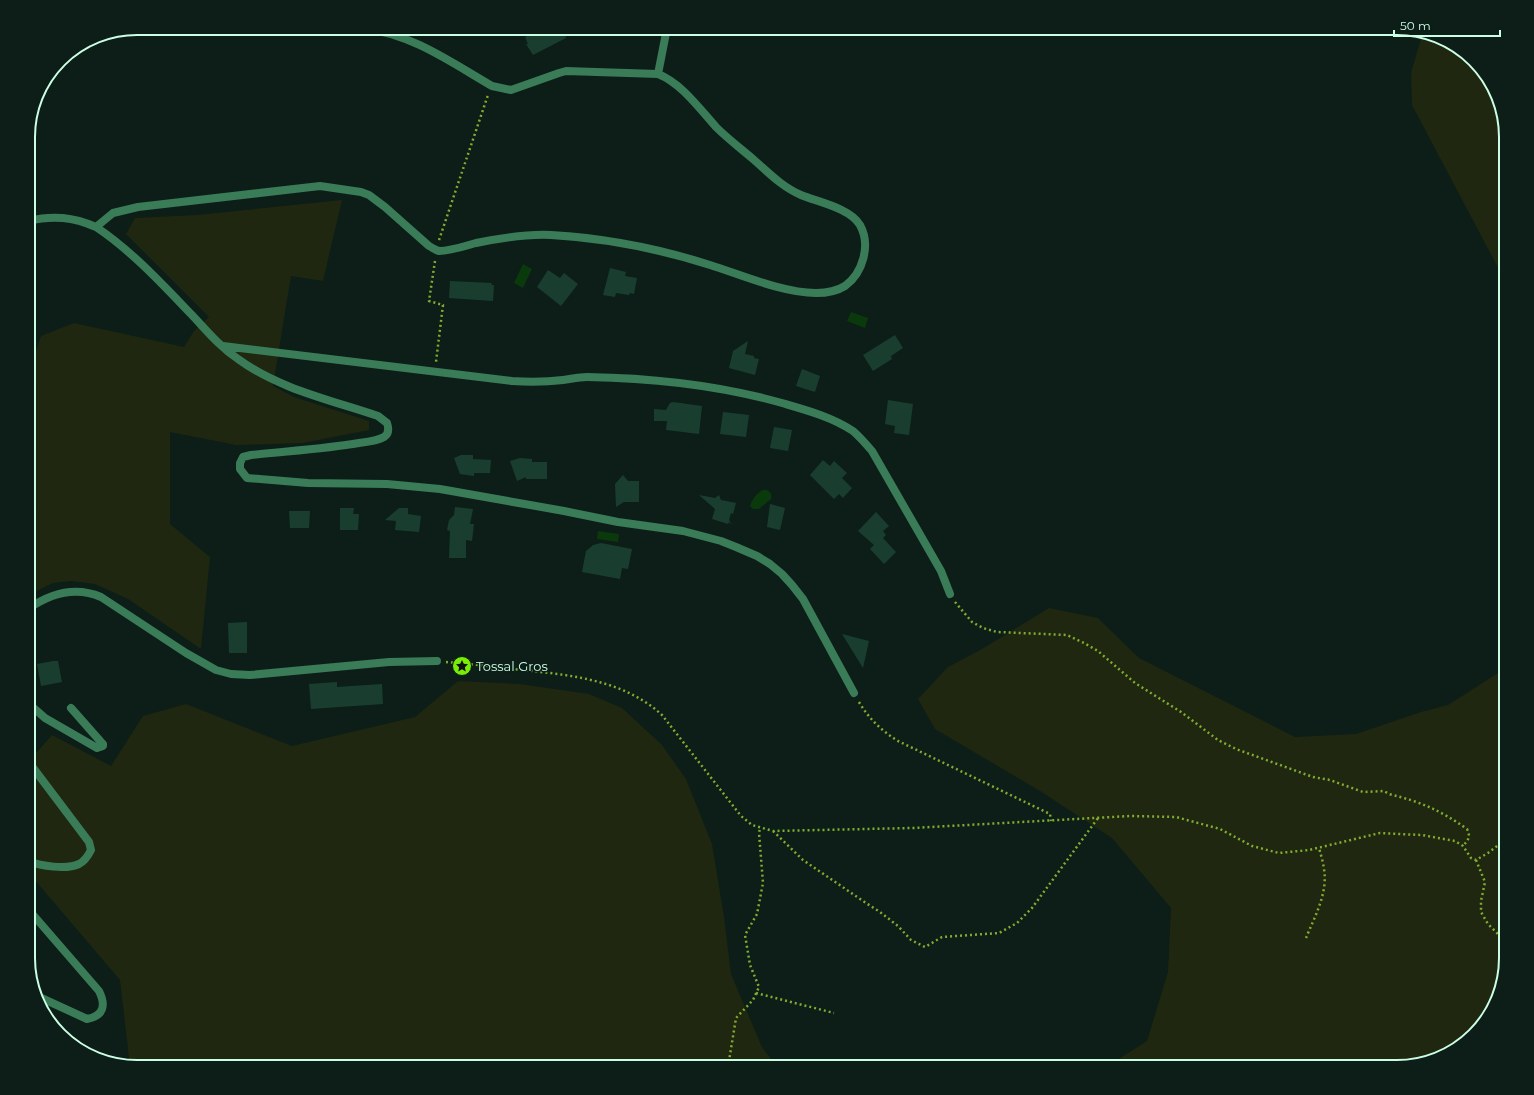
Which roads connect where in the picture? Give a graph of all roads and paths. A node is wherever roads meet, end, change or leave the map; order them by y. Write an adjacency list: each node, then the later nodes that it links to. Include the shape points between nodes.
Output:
1 (394, 35): 4 (street, via 426,48)
2 (666, 35): 3 (street)
3 (658, 74): 4 (street, via 566,71 511,90); 7 (street, via 673,81 719,131 787,188 838,209 858,222 864,236 864,254 858,271 845,286 821,293 794,291 666,253 552,235 534,235)
4 (492, 86): 7 (path)
5 (35, 220): 6 (street, via 61,217)
6 (96, 227): 7 (street, via 113,213 138,207 320,186 368,195); 8 (street, via 152,274)
7 (436, 250): 9 (path, via 429,301 443,305)
8 (222, 346): 9 (street); 13 (street, via 238,360 291,388 378,416 388,427 384,437 371,441 251,455 243,458 240,463 240,469 247,478 440,489 721,541 770,564 792,585 803,599)
9 (434, 372): 10 (street, via 520,382 585,377 694,384 755,396 826,417 852,431 872,451 941,571)
10 (950, 594): 22 (path, via 956,606 972,622 984,628 997,632 1066,635 1084,643 1098,651 1135,683 1181,712 1218,740 1236,749 1313,777 1330,780 1363,792 1384,791 1438,810 1467,829 1469,839)
11 (35, 605): 12 (street, via 63,593 92,593 186,653 216,670 231,674 250,675 389,662)
12 (437, 661): 19 (path, via 574,677 600,682 634,695 662,715 741,816)
13 (854, 693): 18 (path, via 870,718 887,734 1050,814)
14 (72, 708): 15 (street, via 103,746 97,748 45,718)
15 (35, 709)
16 (35, 770): 25 (street, via 89,842 92,850 80,864 72,866)
17 (1098, 818): 18 (path); 20 (path, via 1032,908 1017,923 999,933 942,937 925,947 911,940 880,912 803,860); 23 (path, via 1176,817 1220,829 1252,846 1279,853)
18 (1050, 821): 20 (path)
19 (760, 828): 20 (path); 29 (path, via 763,882 757,914 744,935 750,965 759,987)
20 (774, 832)
21 (1499, 844): 24 (path)
22 (1462, 846): 23 (path, via 1455,841 1422,835 1380,833); 24 (path, via 1471,858)
23 (1319, 848): 28 (path, via 1325,869 1324,890 1321,904)
24 (1476, 860): 27 (path, via 1485,882 1481,912)
25 (35, 863)
26 (35, 917): 30 (street, via 99,991 104,1003 98,1015 87,1019)
27 (1499, 937)
28 (1306, 938)
29 (756, 993): 31 (path); 32 (path, via 753,1000 736,1018)
30 (44, 999)
31 (834, 1013)
32 (729, 1060)

